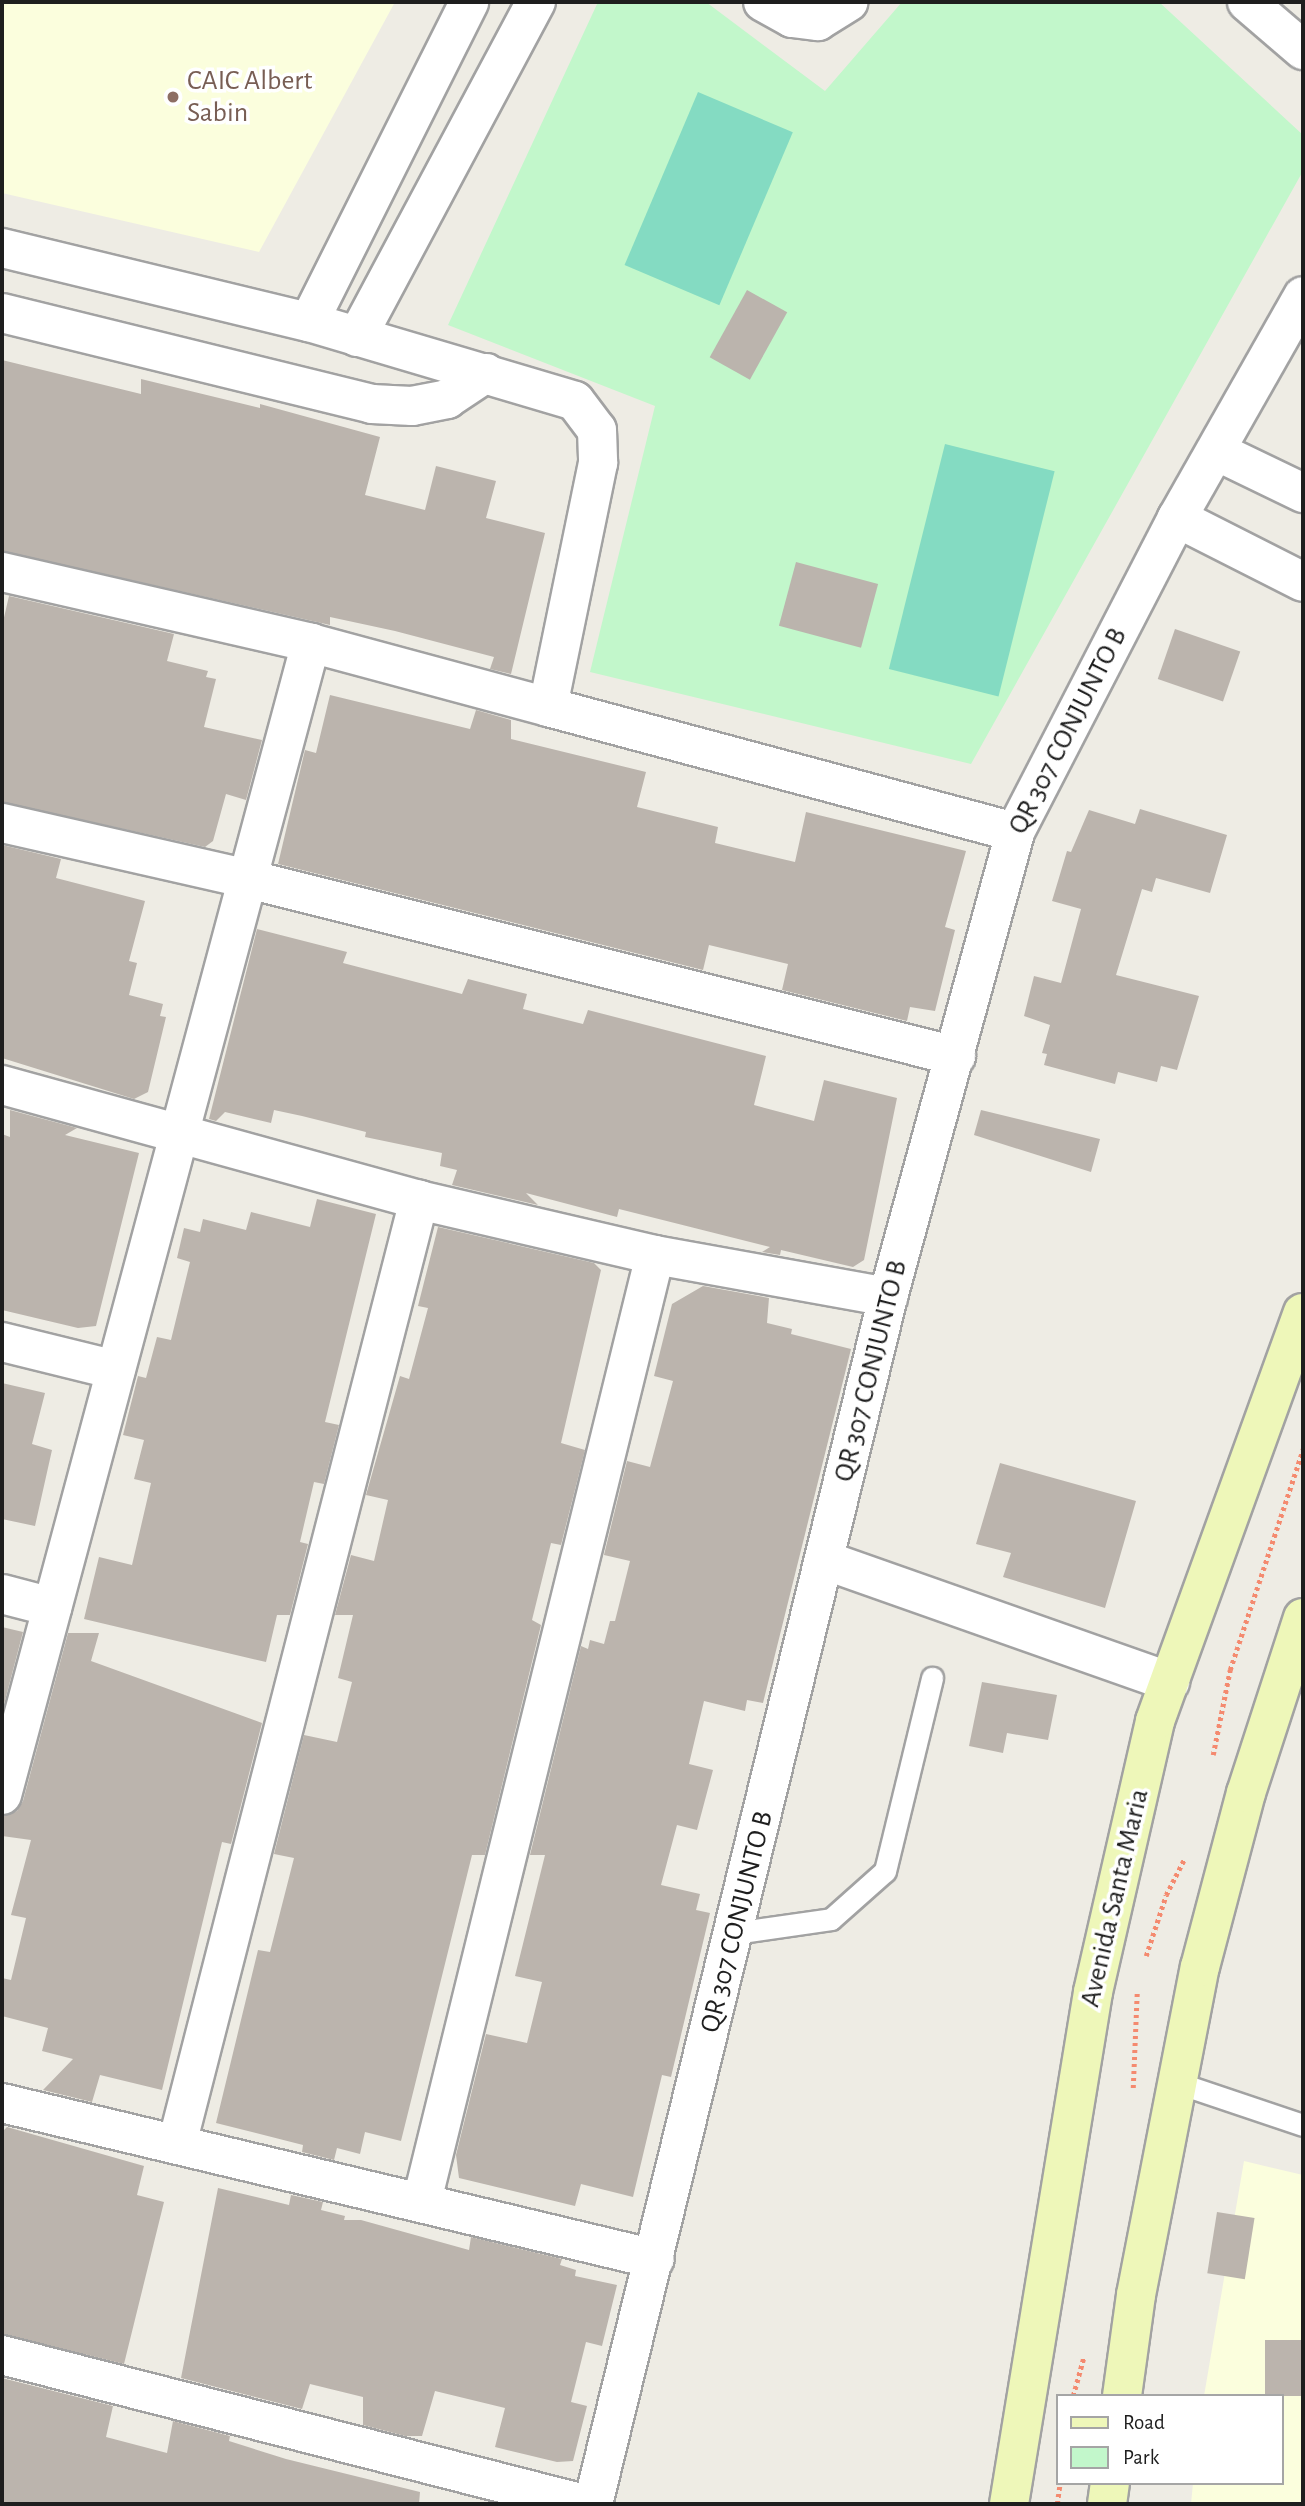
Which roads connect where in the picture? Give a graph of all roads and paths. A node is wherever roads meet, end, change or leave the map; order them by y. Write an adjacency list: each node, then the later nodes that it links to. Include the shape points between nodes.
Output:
1 (469, 2): 10 (street)
2 (536, 2): 11 (street)
3 (764, 2): 4 (street, via 792,18 818,21)
4 (848, 2)
5 (1247, 2): 6 (street)
6 (1303, 50)
7 (2, 248): 10 (street)
8 (1303, 296): 13 (street, QR 307 CONJUNTO B)
9 (2, 313): 12 (street, via 372,404 412,406 447,400)
10 (309, 322): 11 (street)
11 (357, 337): 12 (street)
12 (486, 373): 19 (street, via 575,401 597,430 598,463)
13 (1216, 451): 14 (street); 15 (street, QR 307 CONJUNTO B)
14 (1303, 493)
15 (1177, 518): 17 (street); 21 (street, QR 307 CONJUNTO B)
16 (2, 572): 18 (street)
17 (1303, 582)
18 (310, 643): 19 (street); 22 (street)
19 (548, 707): 21 (street)
20 (2, 823): 22 (street)
21 (1014, 832): 23 (street, QR 307 CONJUNTO B)
22 (248, 879): 23 (street); 25 (street)
23 (956, 1056): 28 (street, QR 307 CONJUNTO B)
24 (2, 1085): 25 (street)
25 (181, 1132): 26 (street); 31 (street)
26 (418, 1200): 27 (street); 44 (street)
27 (655, 1255): 28 (street); 45 (street)
28 (888, 1297): 32 (street, QR 307 CONJUNTO B)
29 (1303, 1313): 38 (main road, Avenida Santa Maria)
30 (2, 1342): 31 (street)
31 (116, 1370): 34 (street)
32 (824, 1560): 38 (street); 40 (street, QR 307 CONJUNTO B)
33 (2, 1594): 34 (street)
34 (52, 1607): 39 (street)
35 (1303, 1618): 36 (main road)
36 (1296, 1664): 41 (main road, via 1246,1793)
37 (932, 1678): 40 (lane, via 886,1871 831,1919)
38 (1170, 1682): 53 (main road, Avenida Santa Maria, via 1156,1721 1093,1992)
39 (2, 1795)
40 (734, 1933): 46 (street, QR 307 CONJUNTO B)
41 (1175, 2082): 43 (lane); 48 (main road)
42 (2, 2103): 44 (street)
43 (1303, 2125)
44 (177, 2144): 45 (street)
45 (422, 2202): 46 (street)
46 (655, 2259): 52 (street, QR 307 CONJUNTO B)
47 (2, 2355): 51 (street)
48 (1122, 2394)
49 (1060, 2485): 54 (path)
50 (1110, 2485): 55 (main road)
51 (584, 2504)
52 (593, 2504)
53 (1009, 2504)
54 (1057, 2504)
55 (1107, 2504)

